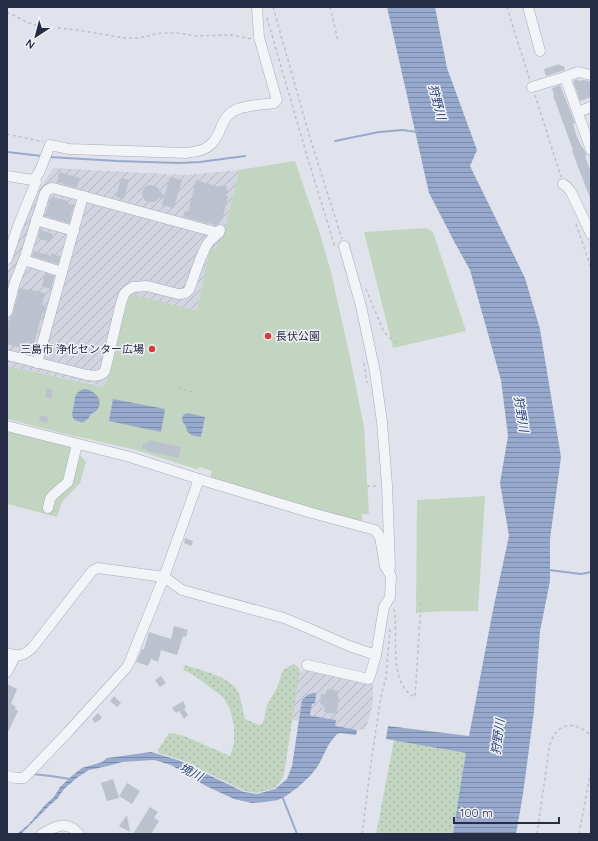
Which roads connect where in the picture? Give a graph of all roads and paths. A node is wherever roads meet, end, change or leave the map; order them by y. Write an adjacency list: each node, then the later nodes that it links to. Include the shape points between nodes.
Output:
1 (257, 7): 8 (street)
2 (273, 7): 27 (path)
3 (330, 7): 9 (path)
4 (507, 7): 13 (path)
5 (528, 7): 10 (street)
6 (7, 12): 8 (path, via 39,26 125,38 164,33 195,36 231,35 251,39)
7 (266, 14): 27 (path, via 307,156)
8 (259, 37): 17 (street, via 276,102 232,111 218,136 205,149 179,152 69,149)
9 (338, 41)
10 (540, 51)
11 (591, 75): 12 (street, via 578,72)
12 (565, 77): 13 (street); 15 (street)
13 (532, 87): 21 (path)
14 (591, 107): 15 (street)
15 (578, 112): 18 (street)
16 (7, 134): 17 (path)
17 (50, 146): 20 (street, via 39,173)
18 (591, 147)
19 (7, 176): 20 (street)
20 (33, 180): 28 (street, via 36,182)
21 (563, 184): 26 (street, via 571,192)
22 (83, 196): 24 (street, via 50,188 45,193); 25 (street); 37 (street, via 219,231 208,243 200,258 186,293 178,294 147,286 133,287 124,294 103,373 98,376 87,375)
23 (574, 219): 30 (path)
24 (36, 220): 25 (street); 29 (street)
25 (74, 231): 31 (street)
26 (591, 234)
27 (340, 249): 44 (street, via 361,306 375,372)
28 (7, 259)
29 (24, 260): 31 (street); 33 (street)
30 (591, 268)
31 (62, 272): 37 (street)
32 (366, 289): 34 (path, via 383,330)
33 (7, 312)
34 (398, 343)
35 (7, 355): 37 (street)
36 (363, 360): 39 (path)
37 (37, 363)
38 (178, 388): 40 (path)
39 (368, 388)
40 (192, 392)
41 (7, 426): 42 (street)
42 (77, 444): 43 (street, via 130,457); 46 (street, via 68,482 53,495)
43 (199, 479): 47 (street, via 375,530 380,537); 48 (street)
44 (387, 485): 45 (path); 47 (street)
45 (367, 486)
46 (48, 508)
47 (390, 576): 49 (street)
48 (164, 577): 52 (street, via 98,568 94,570 33,647 26,654); 53 (street, via 182,590 278,616); 58 (street, via 127,667 24,778)
49 (390, 597): 50 (path, via 394,610 399,680 405,691 415,697); 53 (street, via 384,608)
50 (421, 603)
51 (390, 624): 61 (path, via 386,678 381,696)
52 (11, 654): 55 (street)
53 (376, 655): 54 (street, via 369,679)
54 (307, 665)
55 (7, 672)
56 (591, 736): 62 (path, via 584,729 573,725 560,729 552,738)
57 (591, 770): 63 (path)
58 (7, 776)
59 (42, 834): 60 (street, via 63,825 75,829)
60 (78, 834)
61 (362, 834)
62 (537, 834)
63 (579, 834)

